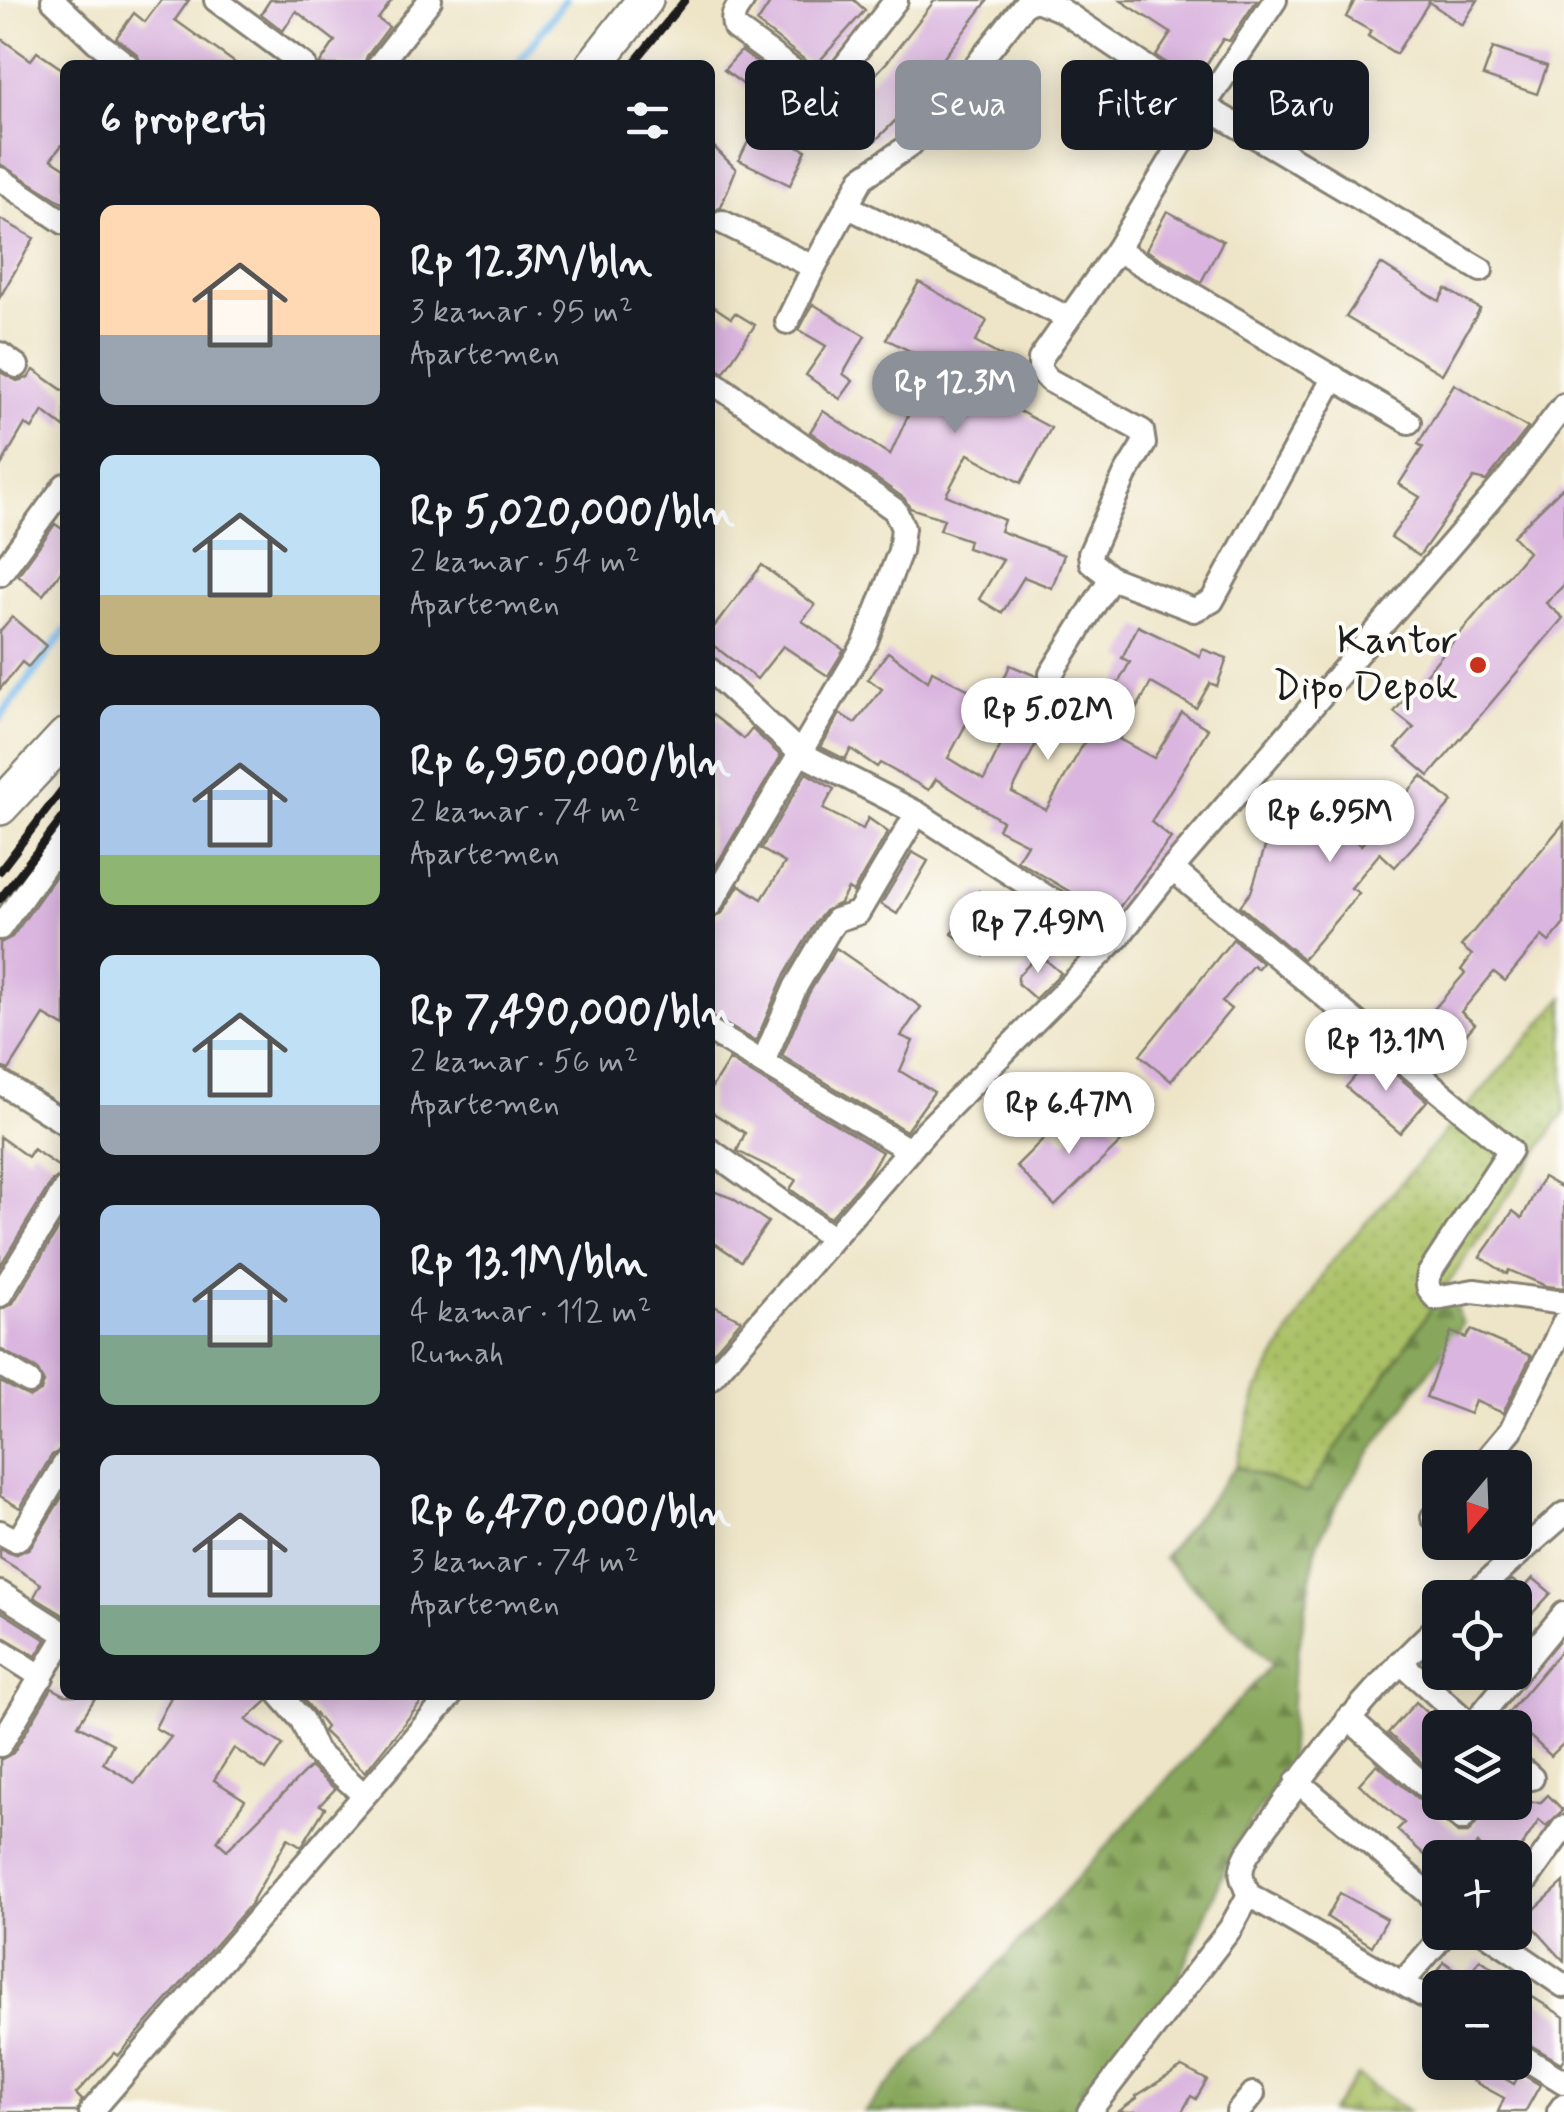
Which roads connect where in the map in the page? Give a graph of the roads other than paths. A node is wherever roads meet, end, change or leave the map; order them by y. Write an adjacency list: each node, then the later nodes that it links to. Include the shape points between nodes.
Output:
1 (53, 0): 9 (street)
2 (216, 0): 10 (street)
3 (430, 0): 11 (street)
4 (646, 0): 12 (main road)
5 (743, 0): 6 (street, via 734,13 735,28 824,93)
6 (896, 0)
7 (1037, 0): 13 (street); 18 (street, via 1025,4 910,144 867,173)
8 (1275, 0): 14 (street)
9 (121, 60)
10 (297, 60)
11 (383, 60)
12 (598, 60)
13 (1135, 60)
14 (1213, 93)
15 (1213, 111): 23 (street)
16 (1177, 150): 21 (street)
17 (0, 179): 19 (street)
18 (847, 206): 22 (street); 24 (street)
19 (60, 220)
20 (722, 222): 22 (street)
21 (1116, 250): 24 (street); 26 (street)
22 (814, 268): 25 (street)
23 (1480, 270)
24 (1068, 318): 32 (street, via 1040,359 1040,370 1142,431 1144,444 1090,554)
25 (786, 322)
26 (1334, 377): 29 (street); 32 (street, via 1212,601 1194,610)
27 (715, 384): 36 (street, via 895,510 902,528 865,644)
28 (1564, 404): 40 (street)
29 (1409, 422)
30 (60, 492): 31 (street)
31 (0, 574)
32 (1111, 578): 33 (street)
33 (1051, 674)
34 (715, 675): 36 (street)
35 (60, 742): 37 (main road)
36 (800, 753): 38 (street); 41 (street)
37 (0, 807)
38 (916, 813): 43 (street); 45 (street, via 858,913 836,920 829,930)
39 (60, 844): 42 (street)
40 (1180, 875): 43 (street); 53 (street, via 1510,1150 1438,1258 1426,1283 1436,1298 1474,1291)
41 (715, 897)
42 (0, 928)
43 (1118, 937): 48 (street)
44 (715, 1033): 45 (street)
45 (763, 1062): 48 (street)
46 (0, 1082): 47 (street)
47 (60, 1120)
48 (909, 1150): 51 (street)
49 (715, 1154): 51 (street)
50 (60, 1197): 52 (street)
51 (832, 1238): 56 (street)
52 (0, 1295)
53 (1564, 1303)
54 (1564, 1323): 58 (street, via 1511,1430)
55 (0, 1364): 57 (street)
56 (715, 1373)
57 (29, 1382)
58 (1494, 1450)
59 (60, 1470): 61 (street, via 18,1540)
60 (1564, 1514): 62 (street)
61 (0, 1532)
62 (1489, 1580)
63 (0, 1592): 65 (street)
64 (1564, 1614): 74 (street)
65 (60, 1633)
66 (1422, 1641): 69 (street)
67 (60, 1645): 70 (street)
68 (0, 1650): 70 (street)
69 (1400, 1662): 73 (street); 75 (street)
70 (42, 1677): 76 (street)
71 (284, 1700): 79 (street, via 316,1752)
72 (447, 1700): 79 (street)
73 (1454, 1710)
74 (1487, 1710)
75 (1348, 1718): 77 (street); 78 (street)
76 (0, 1746)
77 (1297, 1781): 82 (street); 83 (street, via 1240,1867)
78 (1422, 1783)
79 (364, 1795): 92 (street)
80 (1564, 1826): 81 (street)
81 (1532, 1872)
82 (1422, 1887)
83 (1250, 1895): 86 (street); 93 (street)
84 (1431, 1950): 86 (street)
85 (1511, 1950): 87 (street)
86 (1403, 1982): 88 (street)
87 (1564, 1986)
88 (1422, 1993)
89 (1532, 2062): 90 (street)
90 (1564, 2082)
91 (1564, 2104): 94 (street)
92 (91, 2112)
93 (1089, 2112)
94 (1559, 2112)

